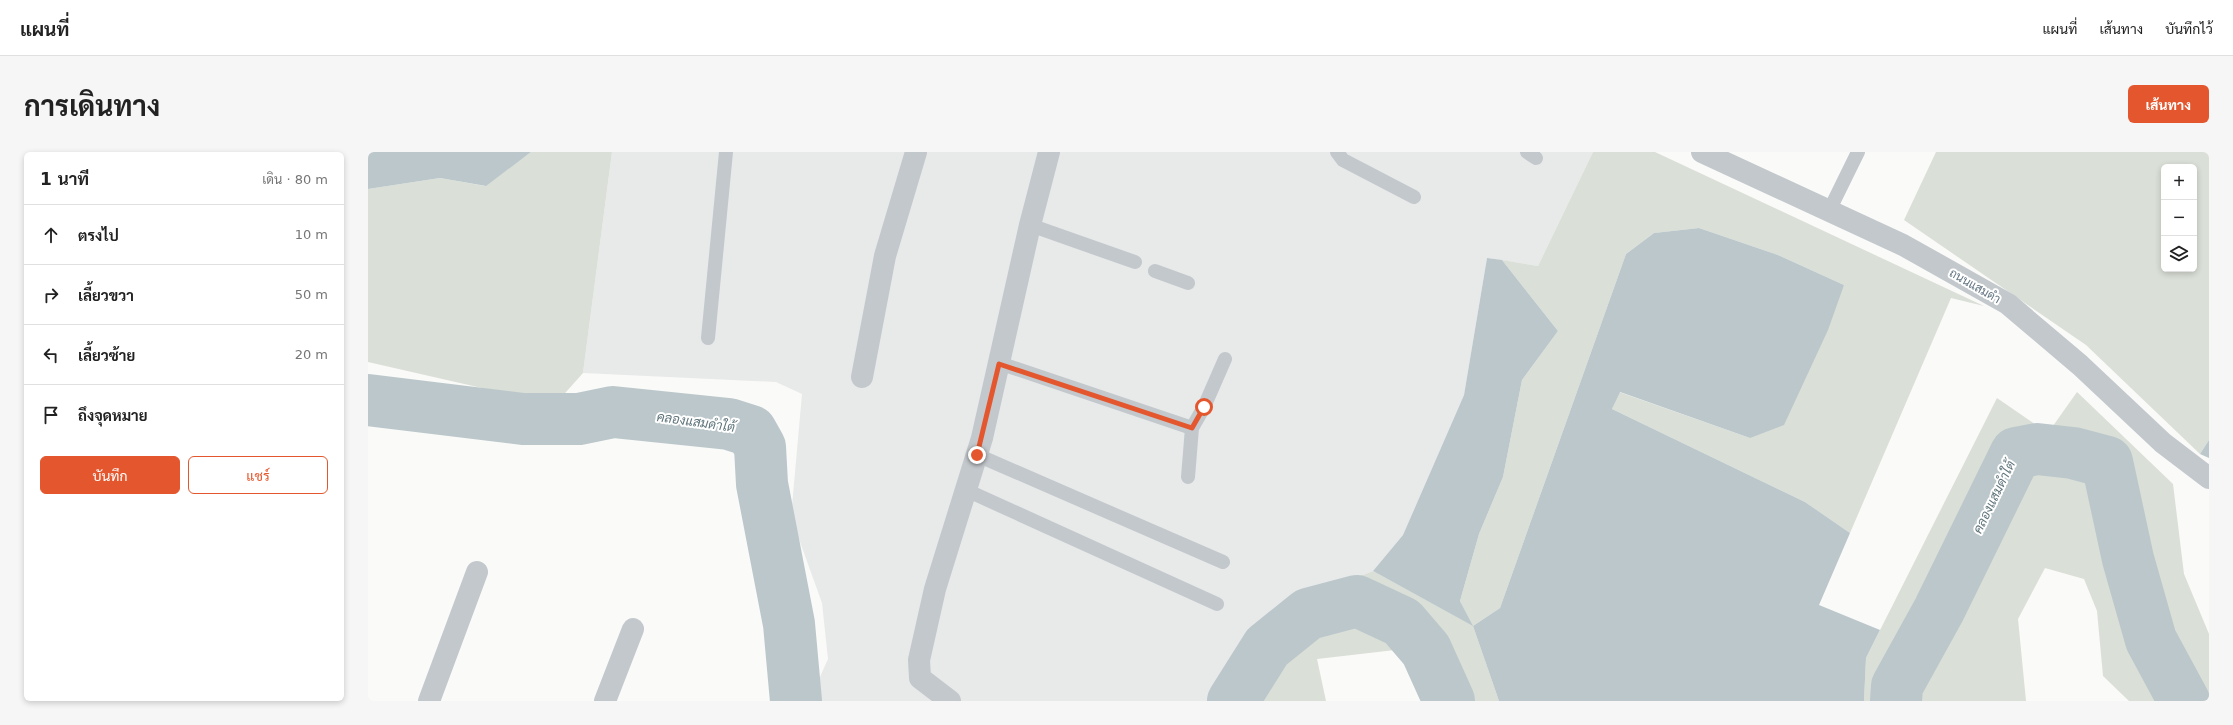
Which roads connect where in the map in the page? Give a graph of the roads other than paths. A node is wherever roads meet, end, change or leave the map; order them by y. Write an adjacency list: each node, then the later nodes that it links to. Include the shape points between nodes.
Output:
1 (726, 152): 13 (lane)
2 (916, 152): 16 (street, via 886,256)
3 (1049, 152): 9 (street)
4 (1337, 152): 7 (lane, via 1343,160)
5 (1702, 152): 8 (street, ถนนแสมดำ)
6 (1858, 152): 8 (lane)
7 (1414, 197)
8 (1829, 211): 20 (street, ถนนแสมดำ, via 1903,245 2008,304 2080,365 2163,442)
9 (1030, 224): 10 (lane); 15 (street)
10 (1135, 262)
11 (1155, 271): 12 (lane)
12 (1188, 283)
13 (708, 338)
14 (1225, 359): 17 (lane)
15 (999, 364): 17 (lane); 18 (street)
16 (862, 376)
17 (1192, 428): 19 (lane)
18 (977, 455): 21 (street); 22 (lane)
19 (1188, 477)
20 (2209, 478)
21 (966, 490): 24 (lane); 28 (street, via 935,588 919,660 920,678)
22 (1223, 562)
23 (477, 572): 26 (street)
24 (1217, 604)
25 (633, 629): 27 (street)
26 (429, 701)
27 (605, 701)
28 (950, 701)

